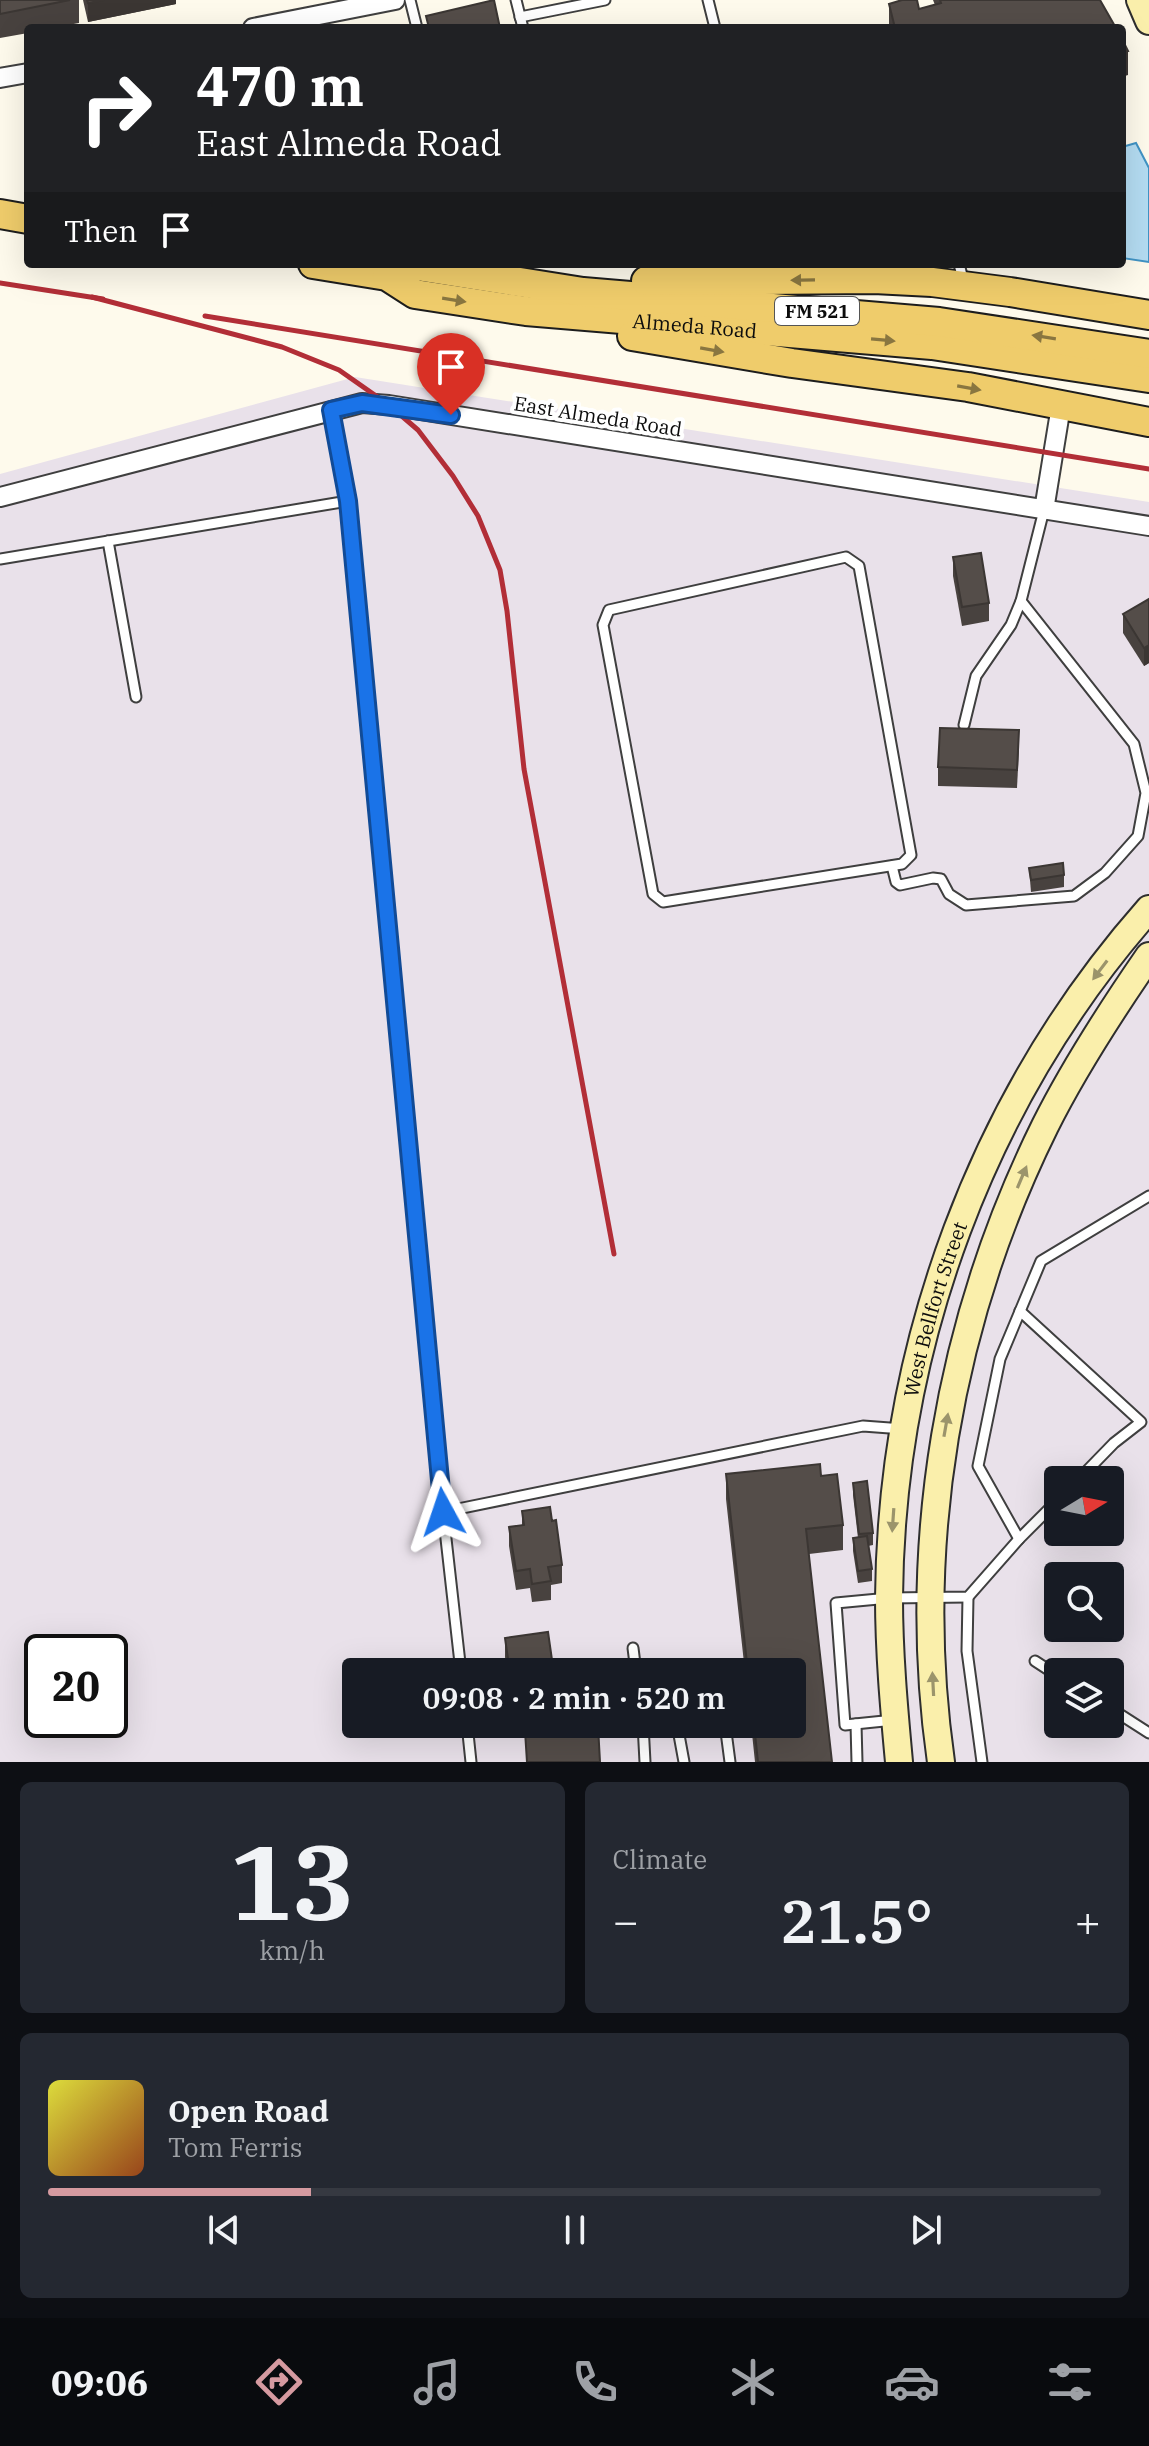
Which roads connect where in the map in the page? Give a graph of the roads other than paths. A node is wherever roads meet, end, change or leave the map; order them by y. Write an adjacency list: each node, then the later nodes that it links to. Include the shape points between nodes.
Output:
1 (395, 0): 9 (street)
2 (410, 0): 10 (lane)
3 (516, 0): 7 (lane)
4 (605, 0): 7 (lane)
5 (708, 0): 12 (lane)
6 (1140, 0): 8 (main road)
7 (520, 17): 11 (lane)
8 (1149, 21)
9 (273, 24)
10 (416, 24)
11 (522, 24)
12 (714, 24)
13 (24, 74): 14 (street)
14 (0, 78)
15 (0, 214): 16 (main road)
16 (24, 218)
17 (338, 268): 21 (main road, Almeda Road / FM 521)
18 (411, 268): 21 (main road, Almeda Road / FM 521)
19 (428, 268): 22 (main road, Almeda Road / FM 521)
20 (962, 275): 22 (main road, one-way to 22, via 680,276); 24 (main road)
21 (387, 276): 23 (main road, Almeda Road / FM 521, one-way to 23, via 415,294)
22 (513, 283): 26 (main road, Almeda Road / FM 521, one-way to 22, via 925,320)
23 (526, 311): 26 (main road, Almeda Road / FM 521, one-way to 26); 28 (main road, one-way to 28, via 618,334)
24 (1149, 315)
25 (1149, 354): 26 (main road, Almeda Road / FM 521)
26 (1119, 361): 27 (main road, Almeda Road / FM 521)
27 (1149, 378)
28 (1061, 406): 30 (main road); 33 (street)
29 (331, 410): 31 (street, East Almeda Road); 32 (lane); 33 (street, East Almeda Road, via 362,403 389,405)
30 (1149, 422)
31 (0, 497)
32 (348, 501): 35 (lane); 50 (lane)
33 (1044, 510): 34 (street, East Almeda Road); 37 (lane)
34 (1149, 526)
35 (108, 541): 36 (lane); 38 (lane)
36 (0, 559)
37 (1021, 601): 39 (lane, via 976,676); 40 (lane, via 1134,744 1146,793 1138,836 1105,873 1074,896 966,905 949,894 941,879 900,885)
38 (136, 697)
39 (964, 725)
40 (892, 866): 40 (lane, via 663,902 653,894 603,625 609,610 846,557 859,566 911,855)
41 (1149, 909): 46 (main road, West Bellfort Street, one-way to 46, via 1057,1031 983,1163 933,1302)
42 (1149, 956): 48 (main road, West Bellfort Street, one-way to 42, via 970,1320 1006,1214 1069,1081)
43 (1149, 1196): 44 (lane, via 1041,1261)
44 (1020, 1311): 45 (lane); 52 (lane, via 1000,1359 978,1466)
45 (1145, 1420): 49 (lane)
46 (904, 1429): 47 (main road, West Bellfort Street); 50 (lane, via 863,1426)
47 (901, 1457): 48 (main road); 55 (main road, West Bellfort Street, one-way to 55)
48 (940, 1463): 53 (main road, West Bellfort Street)
49 (1092, 1466)
50 (443, 1512): 57 (lane)
51 (1044, 1514): 52 (lane)
52 (1019, 1539): 54 (lane)
53 (930, 1597): 54 (lane); 55 (lane); 75 (main road, West Bellfort Street, one-way to 53)
54 (968, 1597): 76 (lane, via 967,1651)
55 (889, 1598): 62 (main road, West Bellfort Street); 63 (lane, via 836,1603 845,1725)
56 (633, 1648): 58 (lane)
57 (459, 1658)
58 (634, 1658)
59 (1035, 1661): 60 (lane)
60 (1044, 1667)
61 (1124, 1717): 64 (lane)
62 (895, 1720): 63 (lane); 74 (main road, West Bellfort Street)
63 (856, 1724): 73 (lane)
64 (1149, 1733)
65 (468, 1738): 69 (lane)
66 (644, 1738): 70 (lane)
67 (680, 1738): 71 (lane)
68 (727, 1738): 72 (lane)
69 (471, 1762)
70 (645, 1762)
71 (684, 1762)
72 (730, 1762)
73 (857, 1762)
74 (899, 1762)
75 (941, 1762)
76 (982, 1762)

